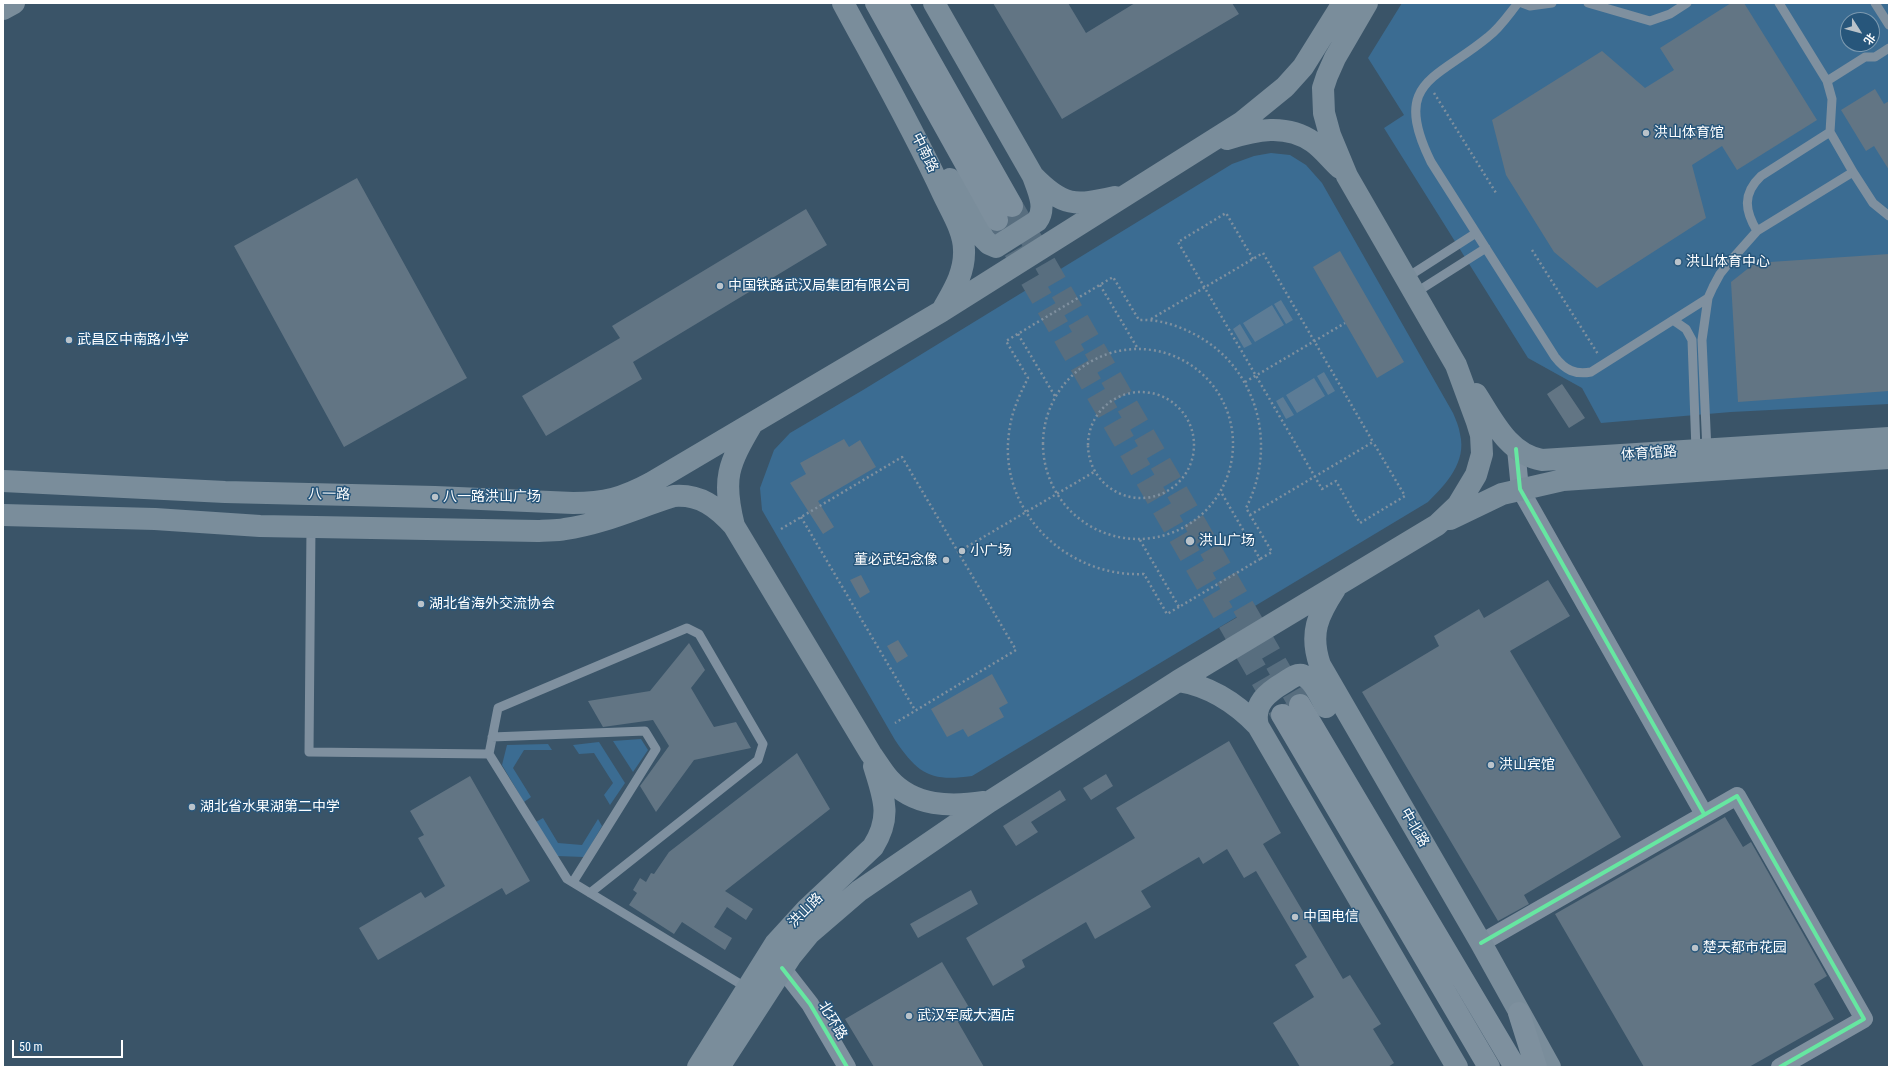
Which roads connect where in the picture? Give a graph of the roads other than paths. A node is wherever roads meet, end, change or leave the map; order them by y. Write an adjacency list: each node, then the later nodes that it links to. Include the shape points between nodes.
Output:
1 (14, 3): 15 (main road)
2 (843, 3): 22 (main road, 中南路)
3 (876, 3): 4 (main road, via 1004,213)
4 (897, 3)
5 (934, 3): 24 (main road)
6 (1343, 3): 21 (main road, via 1316,48 1285,87 1242,122)
7 (1367, 3): 25 (main road, via 1335,58 1325,82 1322,101 1330,135)
8 (1518, 3): 29 (lane, via 1489,37 1438,72 1418,98 1415,108 1418,130 1431,162)
9 (1522, 3): 10 (lane, via 1530,6)
10 (1552, 3)
11 (1588, 3): 12 (lane, via 1650,21 1670,14)
12 (1687, 3)
13 (1779, 3): 19 (lane)
14 (1875, 3): 16 (lane)
15 (3, 9)
16 (1886, 15): 17 (lane)
17 (1889, 26)
18 (1889, 48): 19 (lane, via 1875,57 1865,57)
19 (1826, 81): 20 (lane, via 1832,99)
20 (1830, 132): 23 (lane); 28 (lane, via 1761,176 1754,184 1747,199 1747,210)
21 (1209, 144): 25 (main road, via 1266,129 1295,133 1313,142); 26 (main road, 八一路)
22 (922, 148): 24 (main road, via 939,159 984,239 994,246 1000,245 1037,221 1040,216 1041,203); 33 (main road, 中南路, via 961,233 964,249 960,276)
23 (1853, 172): 27 (lane, via 1873,203); 28 (lane)
24 (1033, 176): 26 (main road, via 1056,196 1076,203)
25 (1347, 176): 31 (main road)
26 (1130, 194): 33 (main road, 八一路)
27 (1889, 216)
28 (1757, 231): 32 (lane, via 1720,274)
29 (1476, 233): 30 (lane); 31 (lane)
30 (1486, 248): 31 (lane); 34 (lane, via 1565,368 1578,373 1591,372)
31 (1410, 286): 35 (main road)
32 (1708, 298): 34 (lane); 39 (lane, via 1702,340)
33 (942, 310): 36 (main road, 八一路)
34 (1673, 320): 39 (lane, via 1686,329 1692,340)
35 (1456, 365): 38 (main road, 体育馆路, via 1505,438); 44 (main road, via 1481,435 1482,454 1476,475 1466,495)
36 (753, 423): 41 (main road, 八一路, via 651,483 626,496 609,501 573,503 226,492); 46 (main road, via 735,454 728,475 727,496)
37 (1889, 438): 39 (main road, 体育馆路)
38 (1516, 449): 39 (main road, 体育馆路, via 1536,459 1550,461); 42 (street)
39 (1702, 451)
40 (1889, 458): 42 (main road, 体育馆路, via 1563,480)
41 (3, 481)
42 (1520, 489): 44 (main road, 体育馆路, via 1502,494); 55 (street)
43 (3, 515): 45 (main road)
44 (1437, 525): 47 (main road, 洪山路)
45 (311, 526): 46 (main road, via 565,530 612,518 663,499 684,495 703,500 715,507); 52 (lane, via 309,752)
46 (734, 526): 53 (main road)
47 (1338, 584): 48 (main road, 洪山路); 50 (main road, 中北路, via 1317,621 1315,644 1320,665)
48 (1178, 681): 49 (main road, via 1200,686 1218,694); 54 (main road, 洪山路)
49 (1258, 726): 50 (main road, via 1256,715 1261,701 1273,689 1299,675 1306,677 1313,684 1334,722); 65 (main road)
50 (1360, 734): 58 (main road, 中北路)
51 (492, 737): 52 (lane); 56 (lane, via 645,731 656,749); 57 (lane, via 498,708 687,628 699,634 764,744 758,760)
52 (488, 754): 56 (lane, via 567,879)
53 (871, 754): 54 (main road, via 890,780 901,789 926,801 937,805 954,806); 60 (main road, 洪山路, via 885,803 884,821 878,838 873,847 790,926 775,944)
54 (989, 802): 59 (main road, 洪山路, via 892,867 833,912 810,934)
55 (1704, 814): 58 (street); 70 (street, via 1737,796 1864,1019)
56 (573, 882): 57 (lane)
57 (590, 893): 60 (lane)
58 (1481, 943): 61 (main road, 中北路)
59 (782, 968): 63 (main road, 洪山路); 64 (street, 北环路, via 810,1004)
60 (748, 988): 62 (main road, 洪山路)
61 (1519, 1013): 68 (main road); 69 (main road, 中北路)
62 (698, 1067)
63 (719, 1067)
64 (847, 1067)
65 (1457, 1067)
66 (1489, 1067): 67 (main road, via 1291,710)
67 (1515, 1067)
68 (1536, 1067)
69 (1550, 1067)
70 (1780, 1067)

